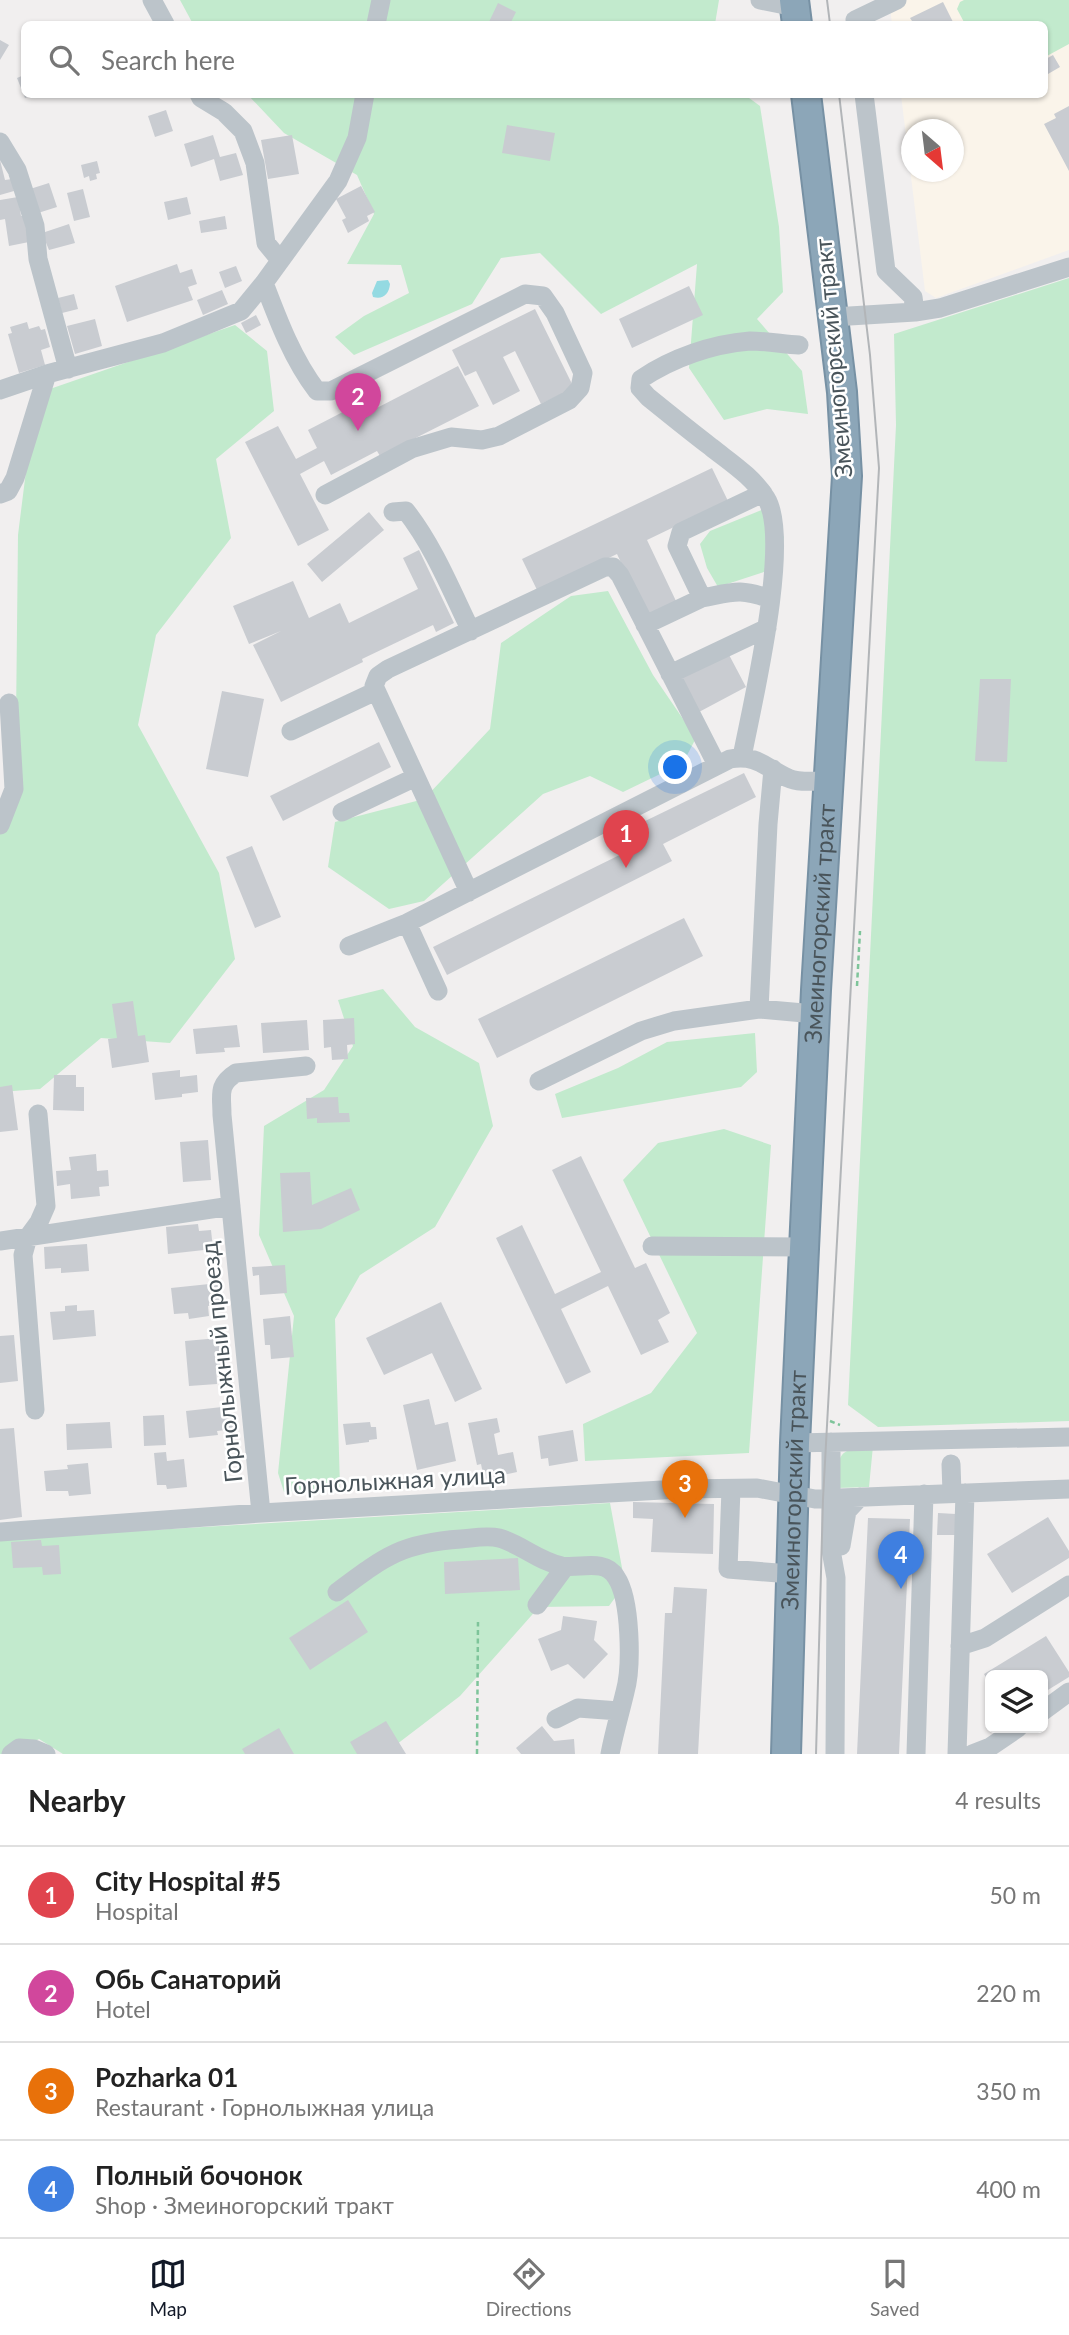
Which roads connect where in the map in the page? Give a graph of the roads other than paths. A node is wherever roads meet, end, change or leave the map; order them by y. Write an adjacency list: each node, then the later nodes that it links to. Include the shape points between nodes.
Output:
1 (152, 0): 7 (street)
2 (381, 0): 8 (street)
3 (760, 0): 6 (street)
4 (853, 0): 9 (street)
5 (897, 0): 10 (street)
6 (795, 10)
7 (162, 21)
8 (377, 21)
9 (856, 21)
10 (858, 21)
11 (200, 98): 16 (street, via 243,131 255,163 265,243)
12 (364, 98): 16 (street, via 357,138 338,181)
13 (806, 98): 20 (highway, Змеиногорский тракт)
14 (864, 98): 19 (street, via 886,271 913,297)
15 (0, 142): 22 (street, via 17,170 35,226 38,259)
16 (280, 260): 18 (street)
17 (1069, 267): 19 (street, via 986,295)
18 (264, 283): 22 (street, via 241,311 163,343); 27 (street, via 317,391 331,391 524,293 543,296 583,373 580,388 569,400 499,436 482,440 451,437 411,449)
19 (915, 312): 20 (street)
20 (833, 317): 42 (highway, Змеиногорский тракт, via 847,476)
21 (799, 345): 26 (street, via 750,341 708,348 641,379 640,388 648,397 752,479)
22 (68, 369): 23 (street)
23 (47, 374): 24 (street); 25 (street, via 15,478 8,491)
24 (0, 390)
25 (0, 494)
26 (763, 494): 29 (street, via 681,532 677,545); 30 (street, via 773,513 775,574)
27 (325, 495)
28 (393, 512): 33 (street, via 406,511 416,524)
29 (702, 598): 30 (street, via 739,591); 31 (street)
30 (770, 599): 32 (street)
31 (645, 625): 33 (street, via 620,575 613,567 605,567); 34 (street)
32 (767, 628): 34 (street); 38 (street)
33 (471, 631): 35 (street, via 388,669 378,676)
34 (670, 674): 39 (street)
35 (376, 691): 37 (street); 41 (street)
36 (9, 703): 44 (street, via 14,789)
37 (291, 731)
38 (742, 757): 39 (street); 40 (street)
39 (717, 765): 45 (street)
40 (772, 769): 42 (street, via 790,780); 49 (street)
41 (416, 777): 43 (street); 45 (street)
42 (827, 781): 50 (highway, Змеиногорский тракт)
43 (342, 812)
44 (0, 825)
45 (469, 892): 46 (street)
46 (407, 923): 47 (street); 48 (street)
47 (349, 946)
48 (438, 991)
49 (759, 1009): 50 (street); 52 (street, via 674,1021 641,1031)
50 (815, 1014): 58 (highway, Змеиногорский тракт)
51 (306, 1066): 54 (street, Горнолыжный проезд, via 236,1073 222,1086)
52 (539, 1081)
53 (38, 1114): 55 (street, via 46,1206)
54 (231, 1206): 55 (street, Горнолыжный проезд); 71 (street, Горнолыжный проезд)
55 (28, 1237): 56 (street, Горнолыжный проезд); 59 (street, via 23,1255)
56 (0, 1241)
57 (652, 1246): 58 (street)
58 (804, 1247): 62 (highway, Змеиногорский тракт)
59 (35, 1410)
60 (1069, 1437): 61 (street)
61 (831, 1442): 62 (street); 70 (street)
62 (795, 1443): 68 (highway, Змеиногорский тракт)
63 (951, 1464): 66 (street)
64 (731, 1489): 68 (street, Горнолыжная улица, via 757,1488); 71 (street, Горнолыжная улица); 74 (street, via 728,1569)
65 (1069, 1489): 66 (street, Горнолыжная улица)
66 (959, 1493): 67 (street, Горнолыжная улица); 79 (street)
67 (924, 1494): 69 (street, Горнолыжная улица); 90 (street)
68 (794, 1496): 70 (street, Горнолыжная улица); 74 (highway, Змеиногорский тракт)
69 (860, 1497): 70 (street, Горнолыжная улица); 75 (street, via 844,1519)
70 (831, 1499): 75 (street)
71 (261, 1513): 72 (street, Горнолыжная улица)
72 (0, 1532)
73 (565, 1567): 77 (street, via 502,1539 458,1539 401,1549); 78 (street); 82 (street, via 602,1566 616,1575 622,1590 629,1630 626,1690)
74 (791, 1574): 88 (highway, Змеиногорский тракт)
75 (836, 1578): 89 (street)
76 (1069, 1584): 79 (street, via 985,1638)
77 (337, 1592)
78 (537, 1605)
79 (960, 1646): 91 (street)
80 (1069, 1692): 81 (street)
81 (1048, 1707)
82 (619, 1712): 83 (street, via 578,1708); 87 (street)
83 (556, 1719)
84 (1011, 1733): 92 (street)
85 (11, 1754): 86 (street, via 19,1748)
86 (46, 1754)
87 (610, 1754)
88 (786, 1754)
89 (835, 1754)
90 (916, 1754)
91 (957, 1754)
92 (972, 1754)

